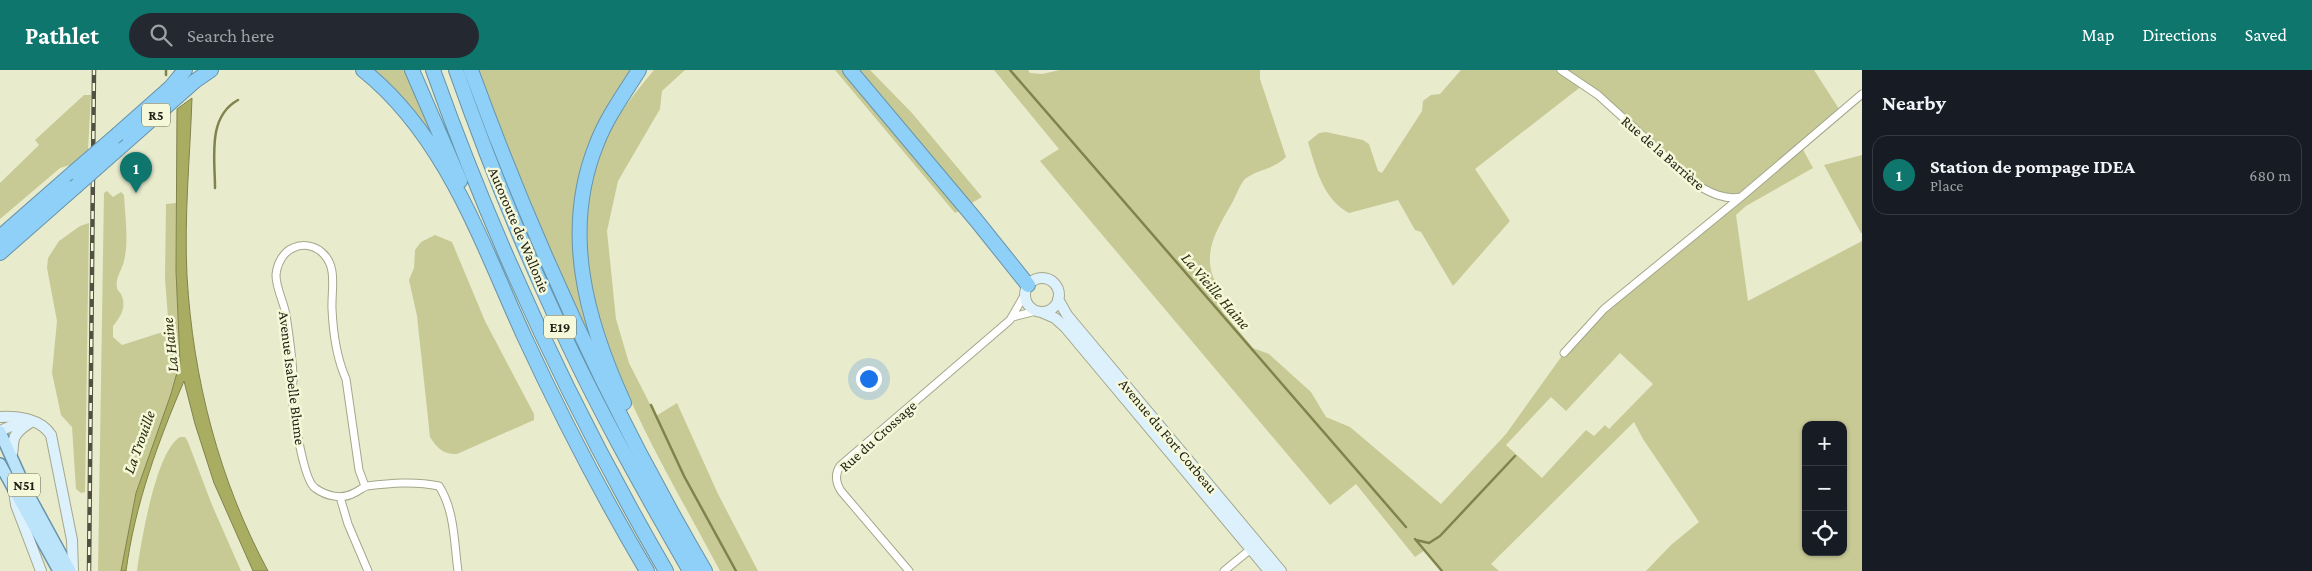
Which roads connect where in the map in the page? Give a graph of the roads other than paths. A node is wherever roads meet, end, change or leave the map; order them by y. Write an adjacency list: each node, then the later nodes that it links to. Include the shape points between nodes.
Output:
1 (185, 70): 13 (highway)
2 (211, 70): 12 (highway)
3 (364, 70): 18 (highway, via 396,98 422,133)
4 (412, 70): 18 (highway)
5 (433, 70): 41 (highway, Autoroute de Wallonie / E19, via 460,144 537,328 629,508)
6 (456, 70): 42 (highway, Autoroute de Wallonie / E19, via 516,228 557,321 601,410)
7 (471, 70): 43 (highway, via 494,135 572,316 622,420)
8 (638, 70): 15 (highway)
9 (647, 70): 15 (highway, via 631,92)
10 (850, 70): 20 (highway, via 988,234)
11 (1561, 70): 16 (street, Rue de la Barrière, via 1598,95 1696,185 1716,195)
12 (197, 74): 13 (highway); 19 (highway, R5, bridge)
13 (171, 86): 17 (highway, R5, bridge)
14 (1862, 95): 16 (street)
15 (619, 101): 44 (highway, via 600,135 586,174 580,204 582,279 612,376 636,429)
16 (1741, 196): 24 (street, via 1604,309)
17 (0, 237)
18 (485, 248): 40 (highway, via 569,428 614,516)
19 (0, 253)
20 (1026, 290): 21 (street, via 1036,279 1046,278 1058,289); 22 (street, via 1027,304); 23 (street)
21 (1058, 299): 22 (street, via 1052,308); 34 (street, Avenue du Fort Corbeau, via 1067,315)
22 (1039, 311): 23 (street); 34 (street, Avenue du Fort Corbeau, via 1066,327)
23 (1013, 317): 45 (street, Rue du Crossage, via 837,471 837,484 841,491)
24 (1564, 354)
25 (0, 417): 26 (street, via 15,416)
26 (28, 421): 27 (street); 28 (street, via 14,439); 37 (street, via 47,428 55,445 72,540)
27 (0, 431): 28 (main road, N51)
28 (10, 456): 33 (main road, N51)
29 (0, 464): 31 (main road, N51)
30 (365, 486): 32 (street, via 352,495); 32 (street, Avenue Isabelle Blume, via 359,470 346,379 339,359 332,308 334,281 331,266 325,254 315,248 306,245 293,248 285,253 276,276 286,312 300,446 312,485 331,496); 39 (street, via 418,482 439,486 450,512)
31 (14, 491): 33 (main road, N51); 35 (street, via 16,505)
32 (340, 497): 38 (street)
33 (47, 540): 36 (main road, N51); 37 (main road, N51)
34 (1254, 546): 46 (street); 47 (street, Avenue du Fort Corbeau); 48 (street, Avenue du Fort Corbeau)
35 (42, 571)
36 (59, 571)
37 (71, 571)
38 (368, 571)
39 (458, 571)
40 (647, 571)
41 (666, 571)
42 (690, 571)
43 (705, 571)
44 (712, 571)
45 (909, 571)
46 (1224, 571)
47 (1269, 571)
48 (1281, 571)

